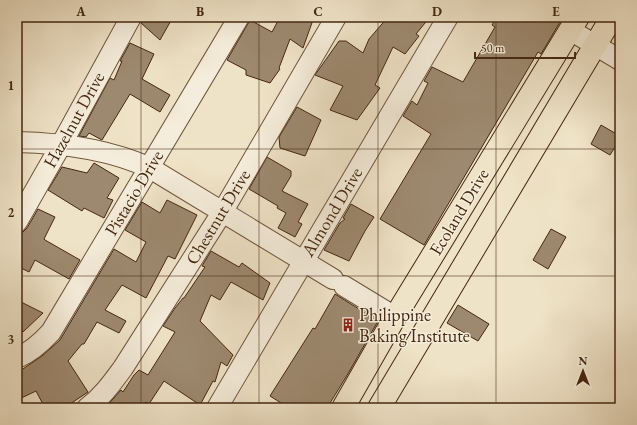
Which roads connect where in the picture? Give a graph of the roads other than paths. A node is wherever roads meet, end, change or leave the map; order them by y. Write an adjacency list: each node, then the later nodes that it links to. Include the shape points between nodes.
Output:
1 (131, 17): 10 (street, Hazelnut Drive)
2 (239, 17): 11 (street, Pistacio Drive)
3 (336, 17): 12 (street, Chestnut Drive)
4 (448, 17): 14 (street, Almond Drive)
5 (612, 17): 7 (main road, Ecoland Drive)
6 (574, 23): 7 (street); 15 (main road, Ecoland Drive)
7 (595, 45): 8 (street); 20 (main road, Ecoland Drive)
8 (620, 60)
9 (17, 142): 10 (street)
10 (61, 145): 11 (street, via 114,154); 13 (street, Hazelnut Drive)
11 (150, 168): 12 (street); 16 (street, Pistacio Drive, via 51,332 41,343)
12 (223, 211): 14 (street); 17 (street, Chestnut Drive, via 123,368 108,388)
13 (17, 222)
14 (303, 261): 15 (street); 18 (street, Almond Drive)
15 (395, 317): 19 (main road, Ecoland Drive)
16 (17, 358)
17 (87, 408)
18 (217, 408)
19 (342, 408)
20 (379, 408)

